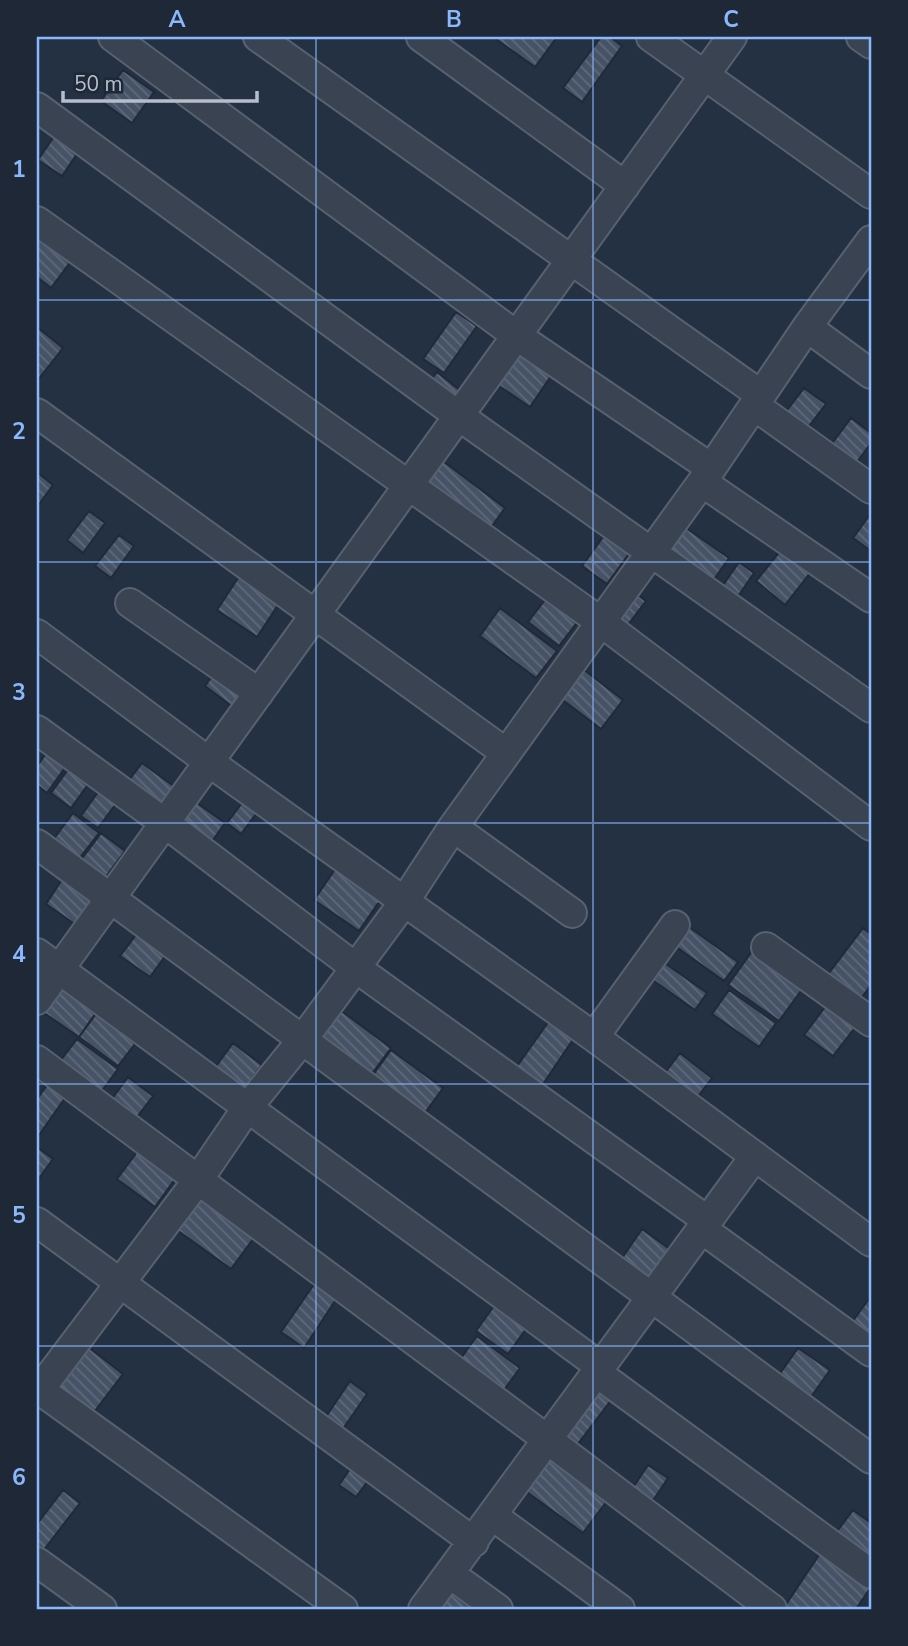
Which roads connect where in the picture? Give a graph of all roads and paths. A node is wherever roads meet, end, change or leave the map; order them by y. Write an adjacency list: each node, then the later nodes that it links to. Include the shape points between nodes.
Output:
1 (113, 37): 16 (street)
2 (258, 37): 14 (street)
3 (421, 37): 10 (street)
4 (651, 37): 8 (street)
5 (732, 37): 8 (street)
6 (861, 37): 7 (street)
7 (871, 44)
8 (705, 75): 10 (street); 11 (street)
9 (37, 107): 20 (street)
10 (625, 186): 14 (street)
11 (871, 194)
12 (37, 221): 22 (street)
13 (869, 247): 15 (street)
14 (572, 260): 16 (street); 18 (street)
15 (807, 327): 17 (street); 18 (street)
16 (517, 336): 20 (street); 21 (street)
17 (871, 374)
18 (758, 401): 21 (street); 23 (street)
19 (37, 413): 27 (street)
20 (459, 416): 22 (street); 24 (street)
21 (706, 475): 24 (street); 25 (street)
22 (408, 486): 27 (street); 28 (street)
23 (871, 489)
24 (651, 553): 28 (street); 31 (street)
25 (871, 598)
26 (130, 603): 30 (street)
27 (316, 614): 30 (street); 33 (street)
28 (601, 622): 33 (street); 36 (street)
29 (37, 634): 34 (street)
30 (259, 693): 34 (street)
31 (871, 709)
32 (37, 730): 35 (street)
33 (506, 753): 37 (street)
34 (209, 762): 35 (street); 40 (street)
35 (165, 823): 39 (street); 45 (street)
36 (871, 826)
37 (453, 827): 40 (street); 41 (street)
38 (37, 844): 39 (street)
39 (111, 897): 44 (street); 49 (street)
40 (404, 902): 45 (street); 48 (street)
41 (572, 913)
42 (675, 925): 48 (street)
43 (766, 947): 47 (street)
44 (48, 961): 46 (street); 51 (street)
45 (356, 968): 49 (street); 55 (street)
46 (37, 1000)
47 (871, 1022)
48 (594, 1037): 52 (street)
49 (303, 1039): 51 (street); 58 (street)
50 (37, 1060): 53 (street)
51 (247, 1108): 53 (street); 60 (street)
52 (755, 1156): 55 (street); 56 (street)
53 (198, 1180): 57 (street); 62 (street)
54 (37, 1222): 57 (street)
55 (705, 1225): 58 (street); 59 (street)
56 (871, 1241)
57 (121, 1283): 61 (street); 65 (street)
58 (652, 1297): 60 (street); 63 (street)
59 (871, 1352)
60 (599, 1370): 62 (street); 68 (street)
61 (38, 1390): 70 (street)
62 (548, 1440): 64 (street); 74 (street)
63 (871, 1459)
64 (493, 1516): 65 (street); 73 (street)
65 (474, 1542): 67 (street)
66 (37, 1562): 69 (street)
67 (450, 1574): 71 (street); 72 (street)
68 (871, 1574)
69 (102, 1609)
70 (343, 1609)
71 (423, 1609)
72 (498, 1609)
73 (620, 1609)
74 (772, 1609)

